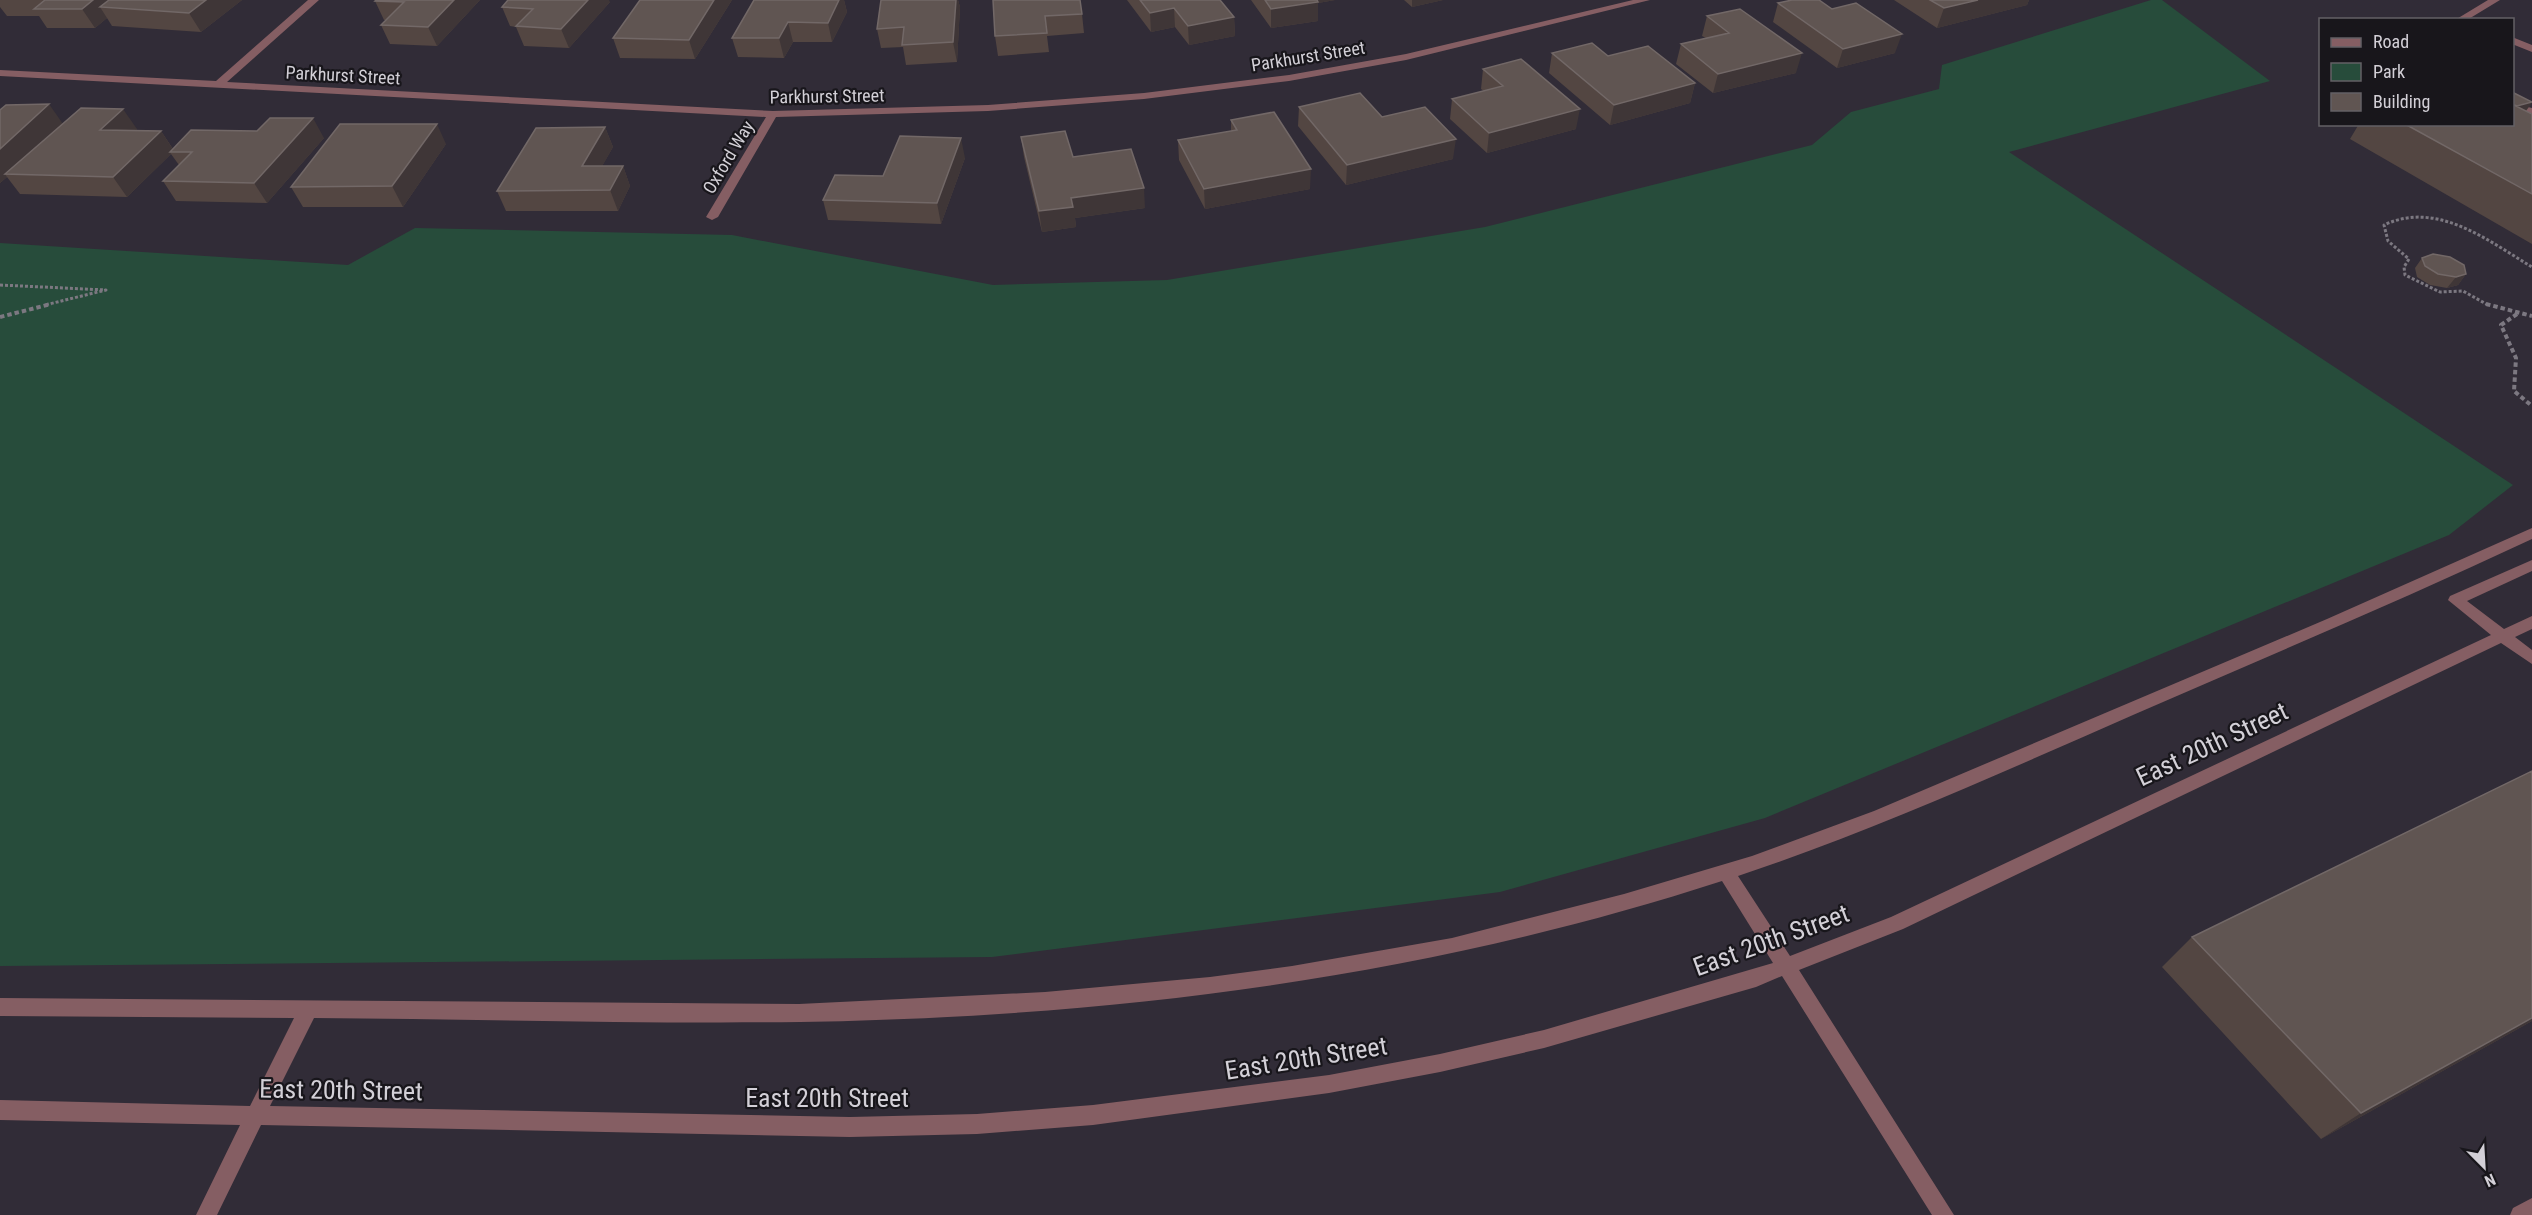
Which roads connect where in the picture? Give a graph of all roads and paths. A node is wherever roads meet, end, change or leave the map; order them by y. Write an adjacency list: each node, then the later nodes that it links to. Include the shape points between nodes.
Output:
1 (314, 0): 10 (street)
2 (1583, 0): 5 (street)
3 (1645, 0): 5 (street, Parkhurst Street)
4 (2495, 0): 6 (street)
5 (1597, 11): 12 (street, Parkhurst Street, via 1406,57 1289,78 1144,96 988,108)
6 (2465, 18)
7 (2514, 41): 8 (street)
8 (2532, 49)
9 (0, 73): 10 (street, Parkhurst Street)
10 (218, 85): 12 (street, Parkhurst Street)
11 (2527, 109): 13 (street)
12 (773, 114): 14 (street, Oxford Way)
13 (2532, 131)
14 (712, 217)
15 (2532, 267): 17 (path, via 2457,224 2405,216 2384,225 2383,233 2389,243 2409,259 2405,275 2435,292 2451,295 2463,291 2491,307)
16 (0, 285): 19 (path, via 106,290)
17 (2517, 314): 18 (path); 20 (path, via 2501,325 2516,358 2514,391)
18 (2532, 316)
19 (0, 317)
20 (2532, 406)
21 (2532, 533): 26 (street, via 2430,581 1880,817)
22 (2532, 565): 24 (street, via 2455,600)
23 (2532, 622): 24 (street, East 20th Street)
24 (2503, 636): 25 (street); 27 (street, East 20th Street, via 1907,918)
25 (2532, 658)
26 (1726, 872): 27 (street); 29 (street, via 1450,946 1250,979 1127,993 1003,1004 799,1014)
27 (1787, 966): 31 (street, East 20th Street, via 1544,1039 1440,1063 1329,1084 1093,1114 977,1124 850,1127); 34 (street)
28 (0, 1007): 29 (street)
29 (308, 1010): 31 (street)
30 (0, 1110): 31 (street, East 20th Street)
31 (256, 1116): 33 (street)
32 (2532, 1208): 35 (street)
33 (206, 1215)
34 (1944, 1215)
35 (2520, 1215)

